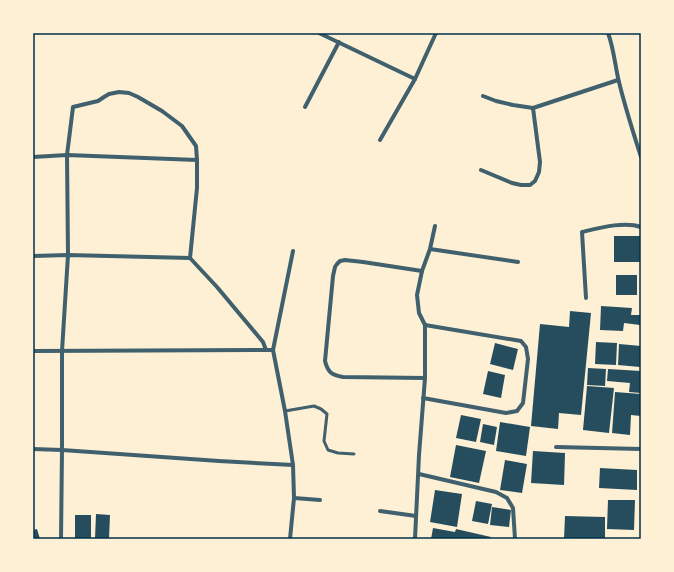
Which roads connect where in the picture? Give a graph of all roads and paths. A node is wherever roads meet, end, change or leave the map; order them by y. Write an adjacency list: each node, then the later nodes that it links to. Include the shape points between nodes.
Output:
1 (320, 33): 4 (street)
2 (436, 33): 5 (street)
3 (608, 33): 6 (street)
4 (339, 42): 5 (street); 8 (street)
5 (415, 79): 10 (street)
6 (618, 80): 9 (street); 13 (street)
7 (483, 96): 9 (street)
8 (305, 107)
9 (533, 108): 15 (street, via 540,162 535,181 530,185 521,186)
10 (380, 140)
11 (67, 155): 12 (street); 14 (street); 14 (street, via 72,108 119,92 138,97 182,126 196,146); 20 (street)
12 (33, 157)
13 (641, 157)
14 (197, 160): 22 (street)
15 (481, 170)
16 (435, 226): 18 (street)
17 (641, 227): 25 (street, via 607,226 582,232)
18 (430, 248): 23 (street); 24 (street)
19 (293, 251): 28 (street)
20 (68, 254): 21 (street); 22 (street); 30 (street)
21 (33, 256)
22 (190, 258): 27 (street, via 263,342)
23 (518, 262)
24 (422, 271): 26 (street, via 417,295 419,313); 31 (street, via 340,261 333,276 325,362 331,373 343,377)
25 (586, 298)
26 (425, 325): 31 (street); 32 (street, via 520,341 526,347 528,359 523,403 517,411 506,413)
27 (266, 350): 28 (street); 30 (street)
28 (273, 350): 33 (street)
29 (33, 351): 30 (street)
30 (62, 351): 37 (street)
31 (425, 378): 32 (street)
32 (423, 398): 40 (street)
33 (286, 411): 38 (lane, via 314,406 321,409 327,414 324,441 328,450); 39 (street)
34 (556, 447): 36 (street)
35 (33, 449): 37 (street)
36 (641, 449)
37 (62, 450): 39 (street); 45 (street)
38 (354, 454)
39 (293, 465): 41 (street)
40 (419, 474): 44 (street); 48 (street, via 496,492 507,498 513,508)
41 (294, 498): 42 (street); 46 (street)
42 (320, 500)
43 (380, 511): 44 (street)
44 (416, 516): 47 (street)
45 (61, 539)
46 (290, 539)
47 (415, 539)
48 (515, 539)

